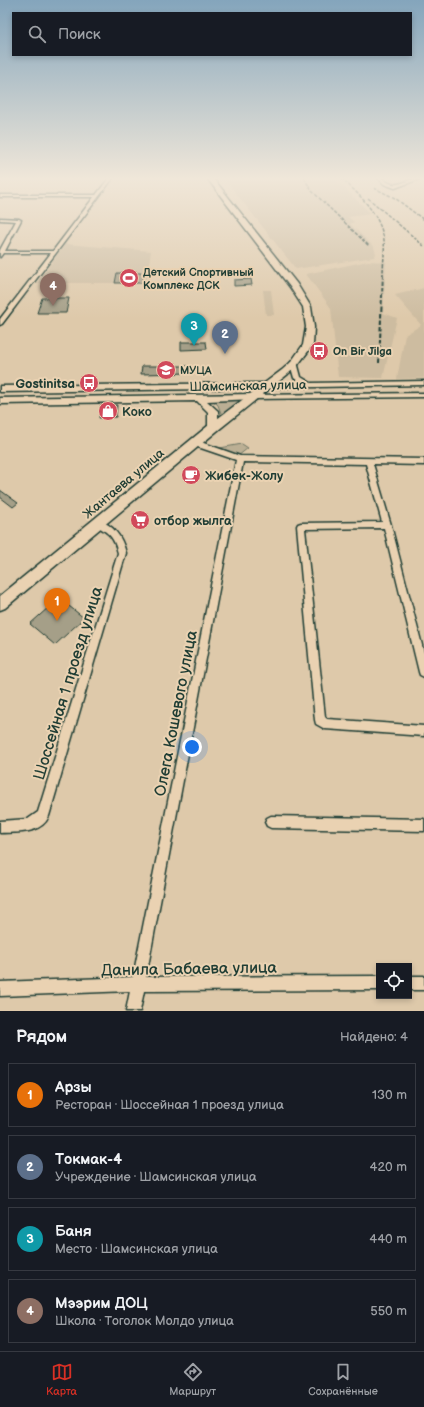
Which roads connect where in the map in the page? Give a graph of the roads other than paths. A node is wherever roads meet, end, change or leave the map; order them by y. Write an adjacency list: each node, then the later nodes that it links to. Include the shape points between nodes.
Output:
1 (16, 225): 5 (street)
2 (75, 225): 4 (street)
3 (247, 225): 7 (main road, Жантаева улица, via 307,307 310,337 308,345)
4 (54, 252): 5 (street); 6 (street)
5 (1, 253)
6 (0, 323)
7 (294, 364): 9 (street, via 298,378); 10 (main road, Жантаева улица)
8 (424, 383): 9 (street, Шамсинская улица)
9 (309, 385): 10 (street, Шамсинская улица)
10 (267, 386): 11 (main road, Шамсинская улица); 13 (main road, Жантаева улица)
11 (0, 389)
12 (424, 395): 13 (street, Шамсинская улица)
13 (253, 397): 14 (main road, Шамсинская улица); 16 (main road, Жантаева улица)
14 (200, 399): 15 (main road, Шамсинская улица); 16 (main road, via 213,411)
15 (0, 401)
16 (213, 428): 17 (main road, Жантаева улица)
17 (195, 443): 18 (street); 21 (main road, Жантаева улица)
18 (240, 459): 19 (street); 29 (street, Олега Кошевого улица)
19 (369, 462): 20 (street); 22 (street)
20 (424, 462)
21 (98, 523): 23 (main road, Жантаева улица); 28 (street, Шоссейная 1 проезд улица, via 113,531 119,540 122,553 43,816 36,824 30,826)
22 (387, 525): 24 (street); 25 (street, via 301,526 320,720 325,724)
23 (0, 604)
24 (424, 672)
25 (424, 730)
26 (271, 822): 27 (street)
27 (424, 825)
28 (0, 826)
29 (141, 979): 30 (street, Данила Бабаева улица); 33 (street, Данила Бабаева улица); 34 (street, Олега Кошевого улица)
30 (376, 983)
31 (412, 983): 32 (street)
32 (424, 983)
33 (0, 989)
34 (133, 1011)

